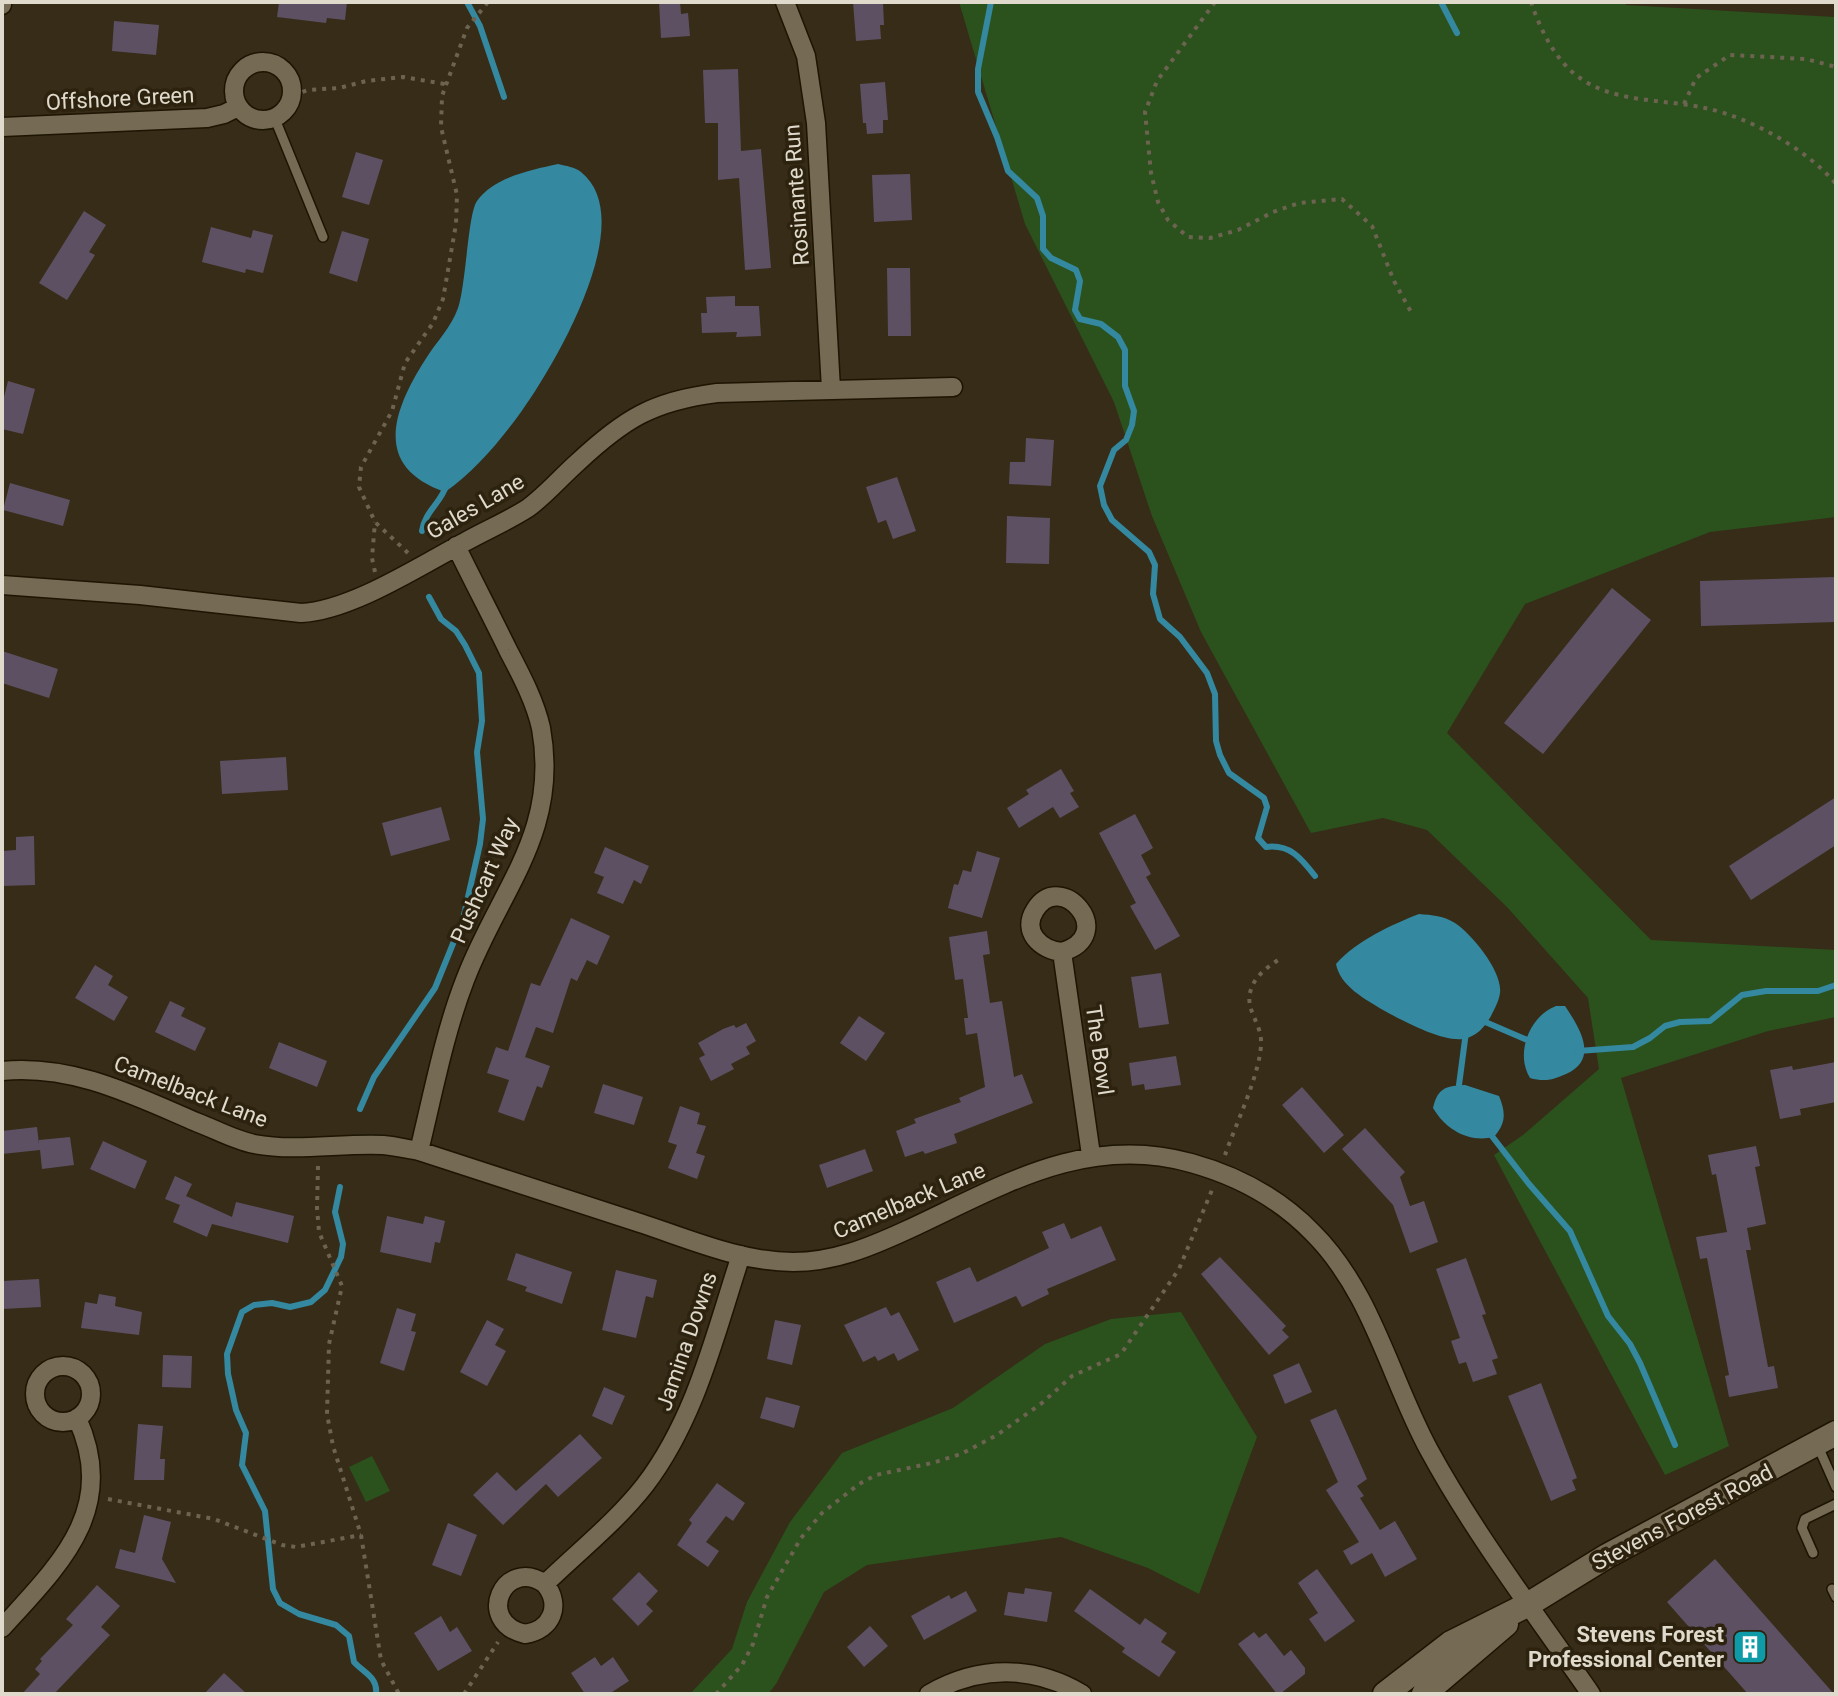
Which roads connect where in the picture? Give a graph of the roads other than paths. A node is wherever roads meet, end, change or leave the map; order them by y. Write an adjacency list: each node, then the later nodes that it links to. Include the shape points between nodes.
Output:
1 (785, 2): 7 (street, Rosinante Run, via 806,56 816,123)
2 (238, 107): 3 (street, via 250,118); 3 (street, via 233,90 240,72 260,61 272,62 286,71 293,95); 4 (street, Offshore Green, via 207,118)
3 (275, 119): 5 (lane)
4 (2, 127)
5 (323, 237)
6 (953, 387): 7 (street, Gales Lane)
7 (831, 389): 8 (street, Gales Lane, via 717,393 661,404 610,433 527,508)
8 (456, 546): 9 (street, Gales Lane, via 321,612); 12 (street, Pushcart Way, via 529,691 545,765 543,801 517,876 466,977)
9 (2, 585)
10 (1062, 952): 13 (street, The Bowl)
11 (2, 1071): 12 (street, Camelback Lane, via 57,1071 86,1078 251,1143 317,1149 384,1145)
12 (419, 1151): 14 (street, Camelback Lane)
13 (1091, 1155): 14 (street, Camelback Lane, via 1035,1172 841,1256 785,1262); 21 (street, Camelback Lane, via 1152,1155 1220,1171 1265,1193 1312,1231 1353,1283 1431,1455)
14 (741, 1255): 20 (street, Jamina Downs, via 681,1429 643,1487)
15 (77, 1418): 22 (street, via 92,1459 88,1502 73,1545)
16 (1827, 1439): 17 (lane); 21 (street, Stevens Forest Road, via 1607,1556)
17 (1836, 1487)
18 (1836, 1504): 19 (lane, via 1805,1519 1802,1528)
19 (1813, 1553)
20 (545, 1584): 20 (street, via 554,1602 551,1618 544,1627 515,1632 500,1618 501,1592 520,1577)
21 (1529, 1604): 25 (street, Stevens Forest Road, via 1451,1643); 26 (street, Stevens Forest Road); 27 (street, Camelback Lane)
22 (2, 1628)
23 (929, 1694): 24 (street, via 971,1676 1013,1672 1033,1673)
24 (1082, 1694)
25 (1385, 1694)
26 (1424, 1694)
27 (1591, 1694)

